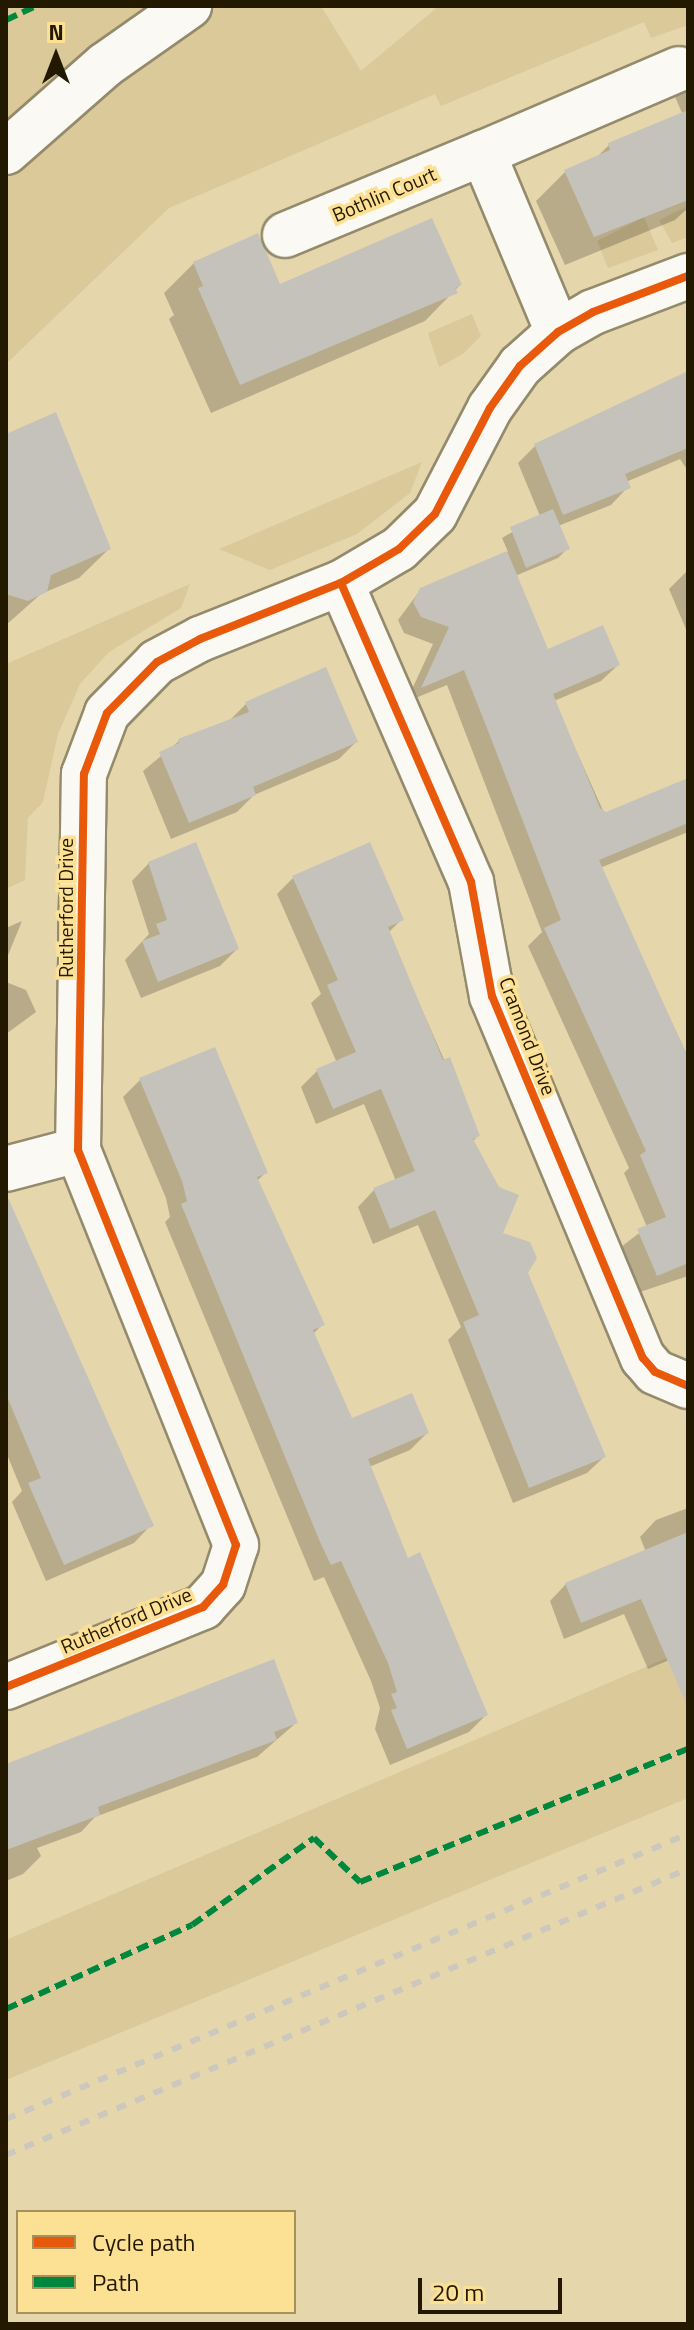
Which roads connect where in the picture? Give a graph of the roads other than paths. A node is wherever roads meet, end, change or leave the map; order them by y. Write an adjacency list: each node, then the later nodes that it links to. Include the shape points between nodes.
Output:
1 (189, 6): 3 (street, via 105,65)
2 (679, 69): 4 (street, Bothlin Court)
3 (6, 152)
4 (483, 153): 5 (street, Bothlin Court); 7 (street)
5 (285, 235)
6 (688, 276): 7 (street, Rutherford Drive)
7 (558, 332): 8 (street, Rutherford Drive, via 520,366 490,408 435,514 399,549)
8 (341, 583): 9 (street, Rutherford Drive, via 200,639 157,662 107,713 84,774); 11 (street, Cramond Drive, via 471,882 492,996 643,1358 655,1372)
9 (78, 1150): 10 (street); 12 (street, Rutherford Drive, via 236,1545 223,1585 203,1607)
10 (6, 1169)
11 (688, 1386)
12 (6, 1687)

